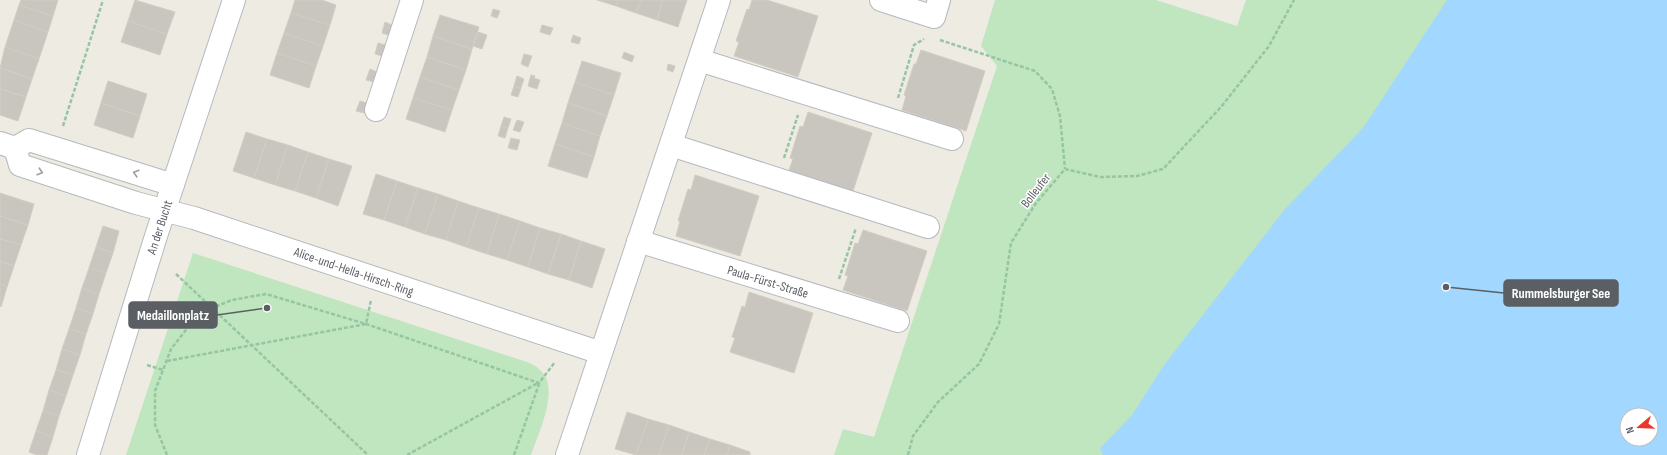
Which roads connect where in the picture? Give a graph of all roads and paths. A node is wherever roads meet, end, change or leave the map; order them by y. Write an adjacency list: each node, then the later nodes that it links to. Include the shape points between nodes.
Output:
1 (103, 0): 15 (path)
2 (234, 0): 18 (street, An der Bucht)
3 (412, 0): 10 (street)
4 (719, 0): 8 (street)
5 (881, 0): 7 (street)
6 (1294, 0): 16 (path, Bolleufer, via 1269,46 1221,107 1163,169 1138,176 1100,177)
7 (934, 18): 11 (path, via 914,45); 16 (path, via 1035,71 1052,89 1060,116)
8 (699, 60): 9 (street); 13 (street)
9 (806, 93): 11 (street); 17 (path)
10 (376, 110)
11 (891, 119): 12 (street)
12 (952, 139)
13 (671, 145): 17 (street); 22 (street)
14 (7, 146): 15 (street, Alice-und-Hella-Hirsch-Ring, via 29,140); 20 (street, Alice-und-Hella-Hirsch-Ring, one-way to 20, via 20,165 136,203)
15 (56, 148): 18 (street, Alice-und-Hella-Hirsch-Ring, one-way to 15)
16 (1065, 169): 41 (path, Bolleufer, via 1036,203 1012,243 999,324 980,364 938,402 913,436)
17 (777, 179): 19 (street)
18 (173, 185): 20 (street, An der Bucht)
19 (863, 208): 21 (street); 24 (path)
20 (165, 209): 28 (street, Alice-und-Hella-Hirsch-Ring); 35 (street, An der Bucht)
21 (928, 227)
22 (638, 241): 24 (street, Paula-Fürst-Straße); 30 (street)
23 (176, 274): 25 (path)
24 (832, 300): 26 (street, Paula-Fürst-Straße)
25 (212, 308): 27 (path, via 232,300 266,294); 29 (path); 31 (path, via 193,321 171,349)
26 (898, 321)
27 (366, 324): 29 (path); 34 (path)
28 (570, 343): 30 (street, Alice-und-Hella-Hirsch-Ring); 34 (path)
29 (252, 345): 31 (path); 37 (path)
30 (601, 353): 40 (street)
31 (166, 362): 33 (path)
32 (147, 365): 33 (path)
33 (163, 370): 36 (path, via 155,391 155,425)
34 (539, 383): 38 (path); 39 (path)
35 (88, 455)
36 (167, 455)
37 (368, 455)
38 (407, 455)
39 (514, 455)
40 (567, 455)
41 (908, 455)

